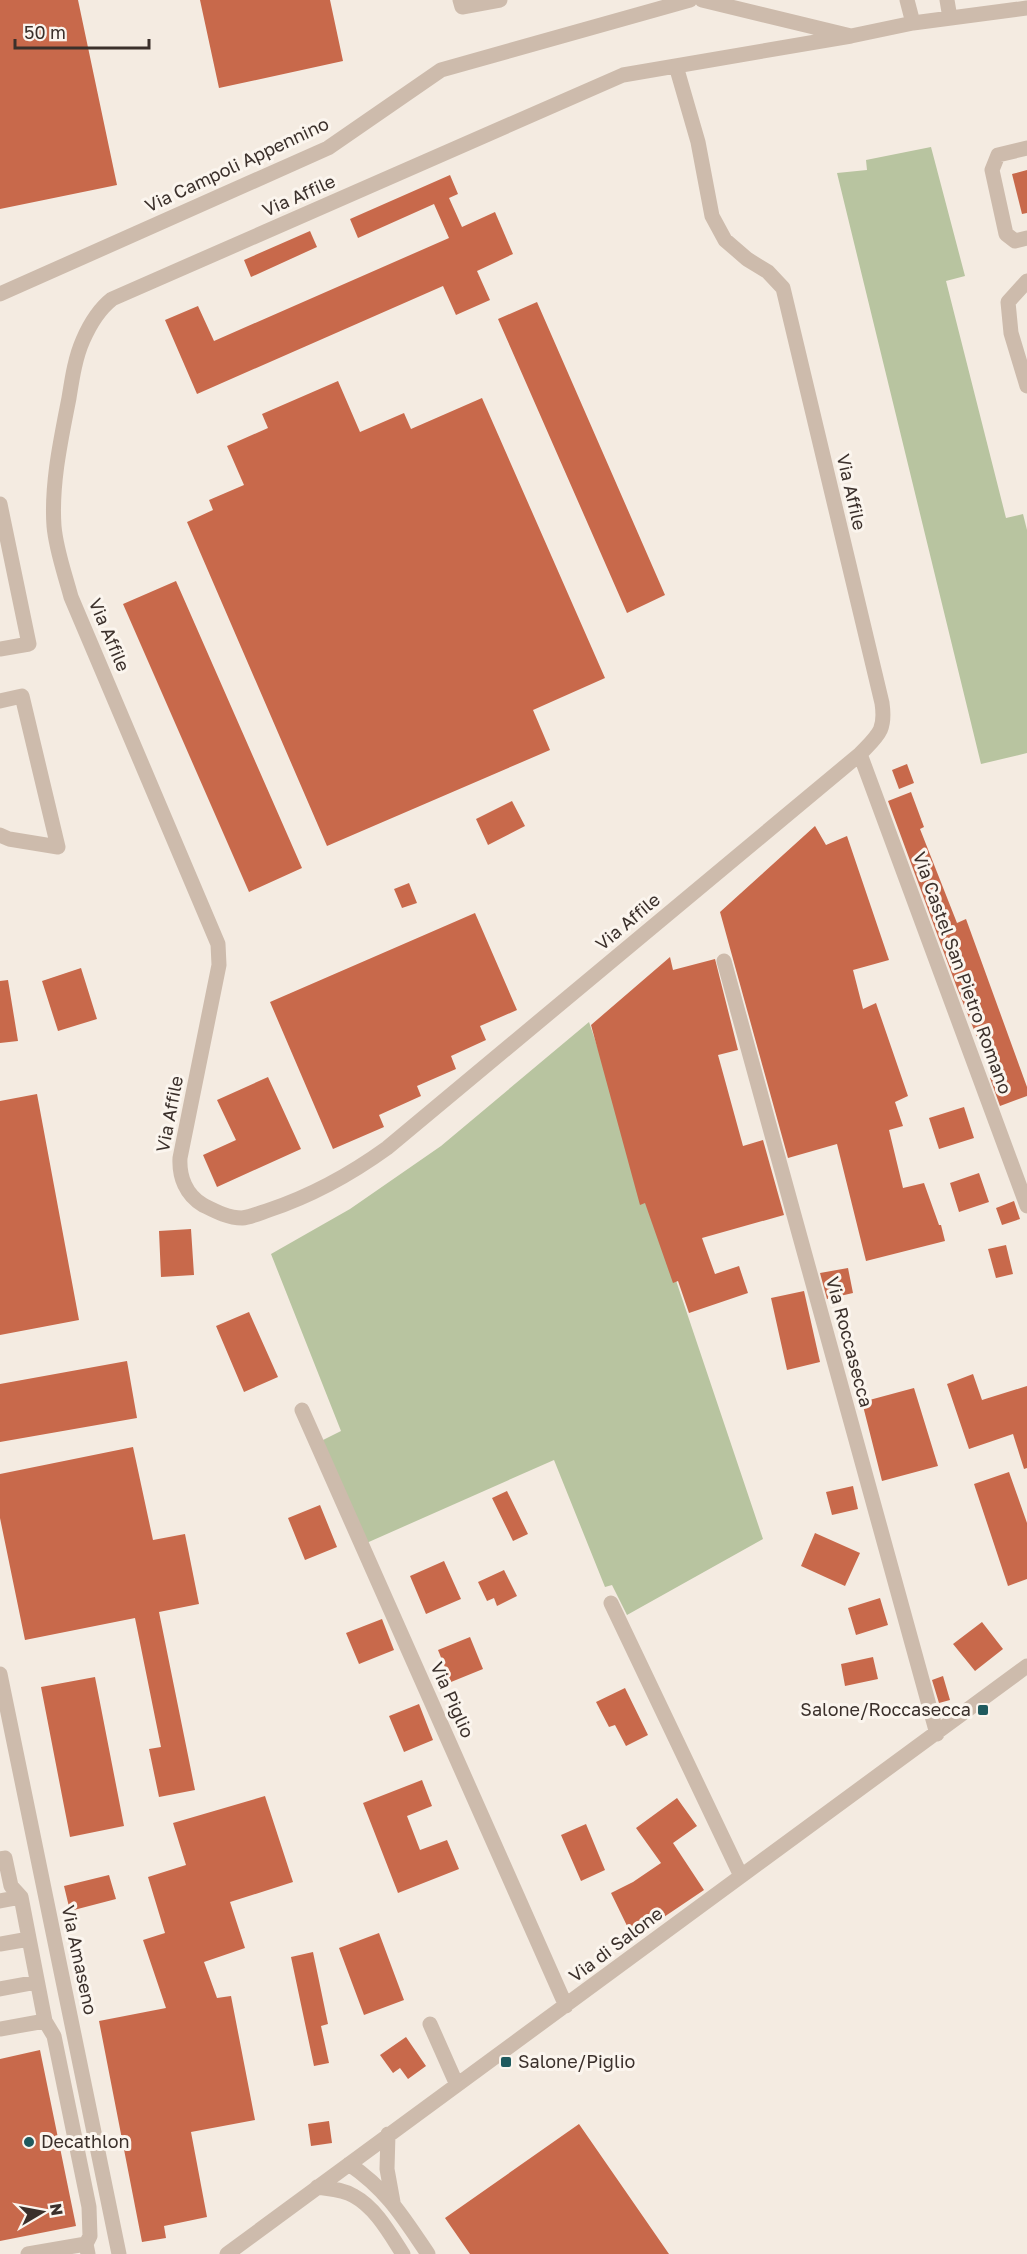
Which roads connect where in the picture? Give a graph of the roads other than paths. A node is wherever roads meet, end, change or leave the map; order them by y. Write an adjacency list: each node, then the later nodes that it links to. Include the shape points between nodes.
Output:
1 (460, 0): 2 (street, via 462,7)
2 (500, 0)
3 (690, 0): 7 (street, Via Campoli Appennino)
4 (702, 0): 11 (street)
5 (906, 0): 10 (street)
6 (947, 0): 9 (street)
7 (669, 3): 16 (street, Via Campoli Appennino, via 441,70 328,148)
8 (1027, 8): 9 (street)
9 (950, 18): 10 (street)
10 (913, 23): 11 (street)
11 (851, 36): 12 (street, Via Affile)
12 (676, 66): 21 (street, Via Affile, via 698,142 712,216 725,240 783,288 882,704 880,733); 21 (street, Via Affile, via 622,75 112,299 100,309 82,341 63,429 53,501 57,549 71,597 219,950 180,1158 188,1192 218,1213 242,1218 315,1191 374,1158)
13 (1027, 147): 14 (street, via 998,155 992,170 1006,234 1015,241)
14 (1027, 238)
15 (1027, 281): 17 (street, via 1008,302 1011,333)
16 (0, 294)
17 (1027, 386)
18 (0, 504): 19 (street, via 29,644)
19 (0, 650)
20 (0, 701): 22 (street, via 22,696 57,847)
21 (860, 754): 24 (street, Via Castel San Pietro Romano)
22 (0, 835)
23 (724, 961): 29 (street, Via Roccasecca)
24 (1027, 1206)
25 (302, 1410): 38 (street, Via Piglio)
26 (611, 1603): 31 (street)
27 (1027, 1666): 29 (street, Via di Salone)
28 (0, 1674): 49 (street, Via Amaseno)
29 (937, 1734): 31 (street, Via di Salone)
30 (0, 1859): 32 (street, via 5,1858 10,1886)
31 (741, 1876): 38 (street, Via di Salone)
32 (21, 1897): 33 (street); 34 (street)
33 (0, 1901)
34 (29, 1939): 35 (street); 36 (street)
35 (0, 1944)
36 (38, 1982): 37 (street); 39 (street)
37 (0, 1989)
38 (566, 2006): 42 (street, Via di Salone)
39 (45, 2021): 41 (street); 47 (street, via 54,2036 89,2207 91,2229)
40 (430, 2024): 42 (street)
41 (0, 2029)
42 (457, 2085): 43 (street, Via di Salone)
43 (388, 2134): 44 (street, Via di Salone); 46 (street, via 387,2169)
44 (349, 2164): 45 (street, Via di Salone); 46 (street, via 377,2184)
45 (317, 2187): 50 (street, Via di Salone); 51 (street, via 353,2195 364,2203)
46 (393, 2202): 52 (street)
47 (87, 2249): 48 (street)
48 (28, 2254)
49 (119, 2254)
50 (227, 2254)
51 (404, 2254)
52 (429, 2254)

